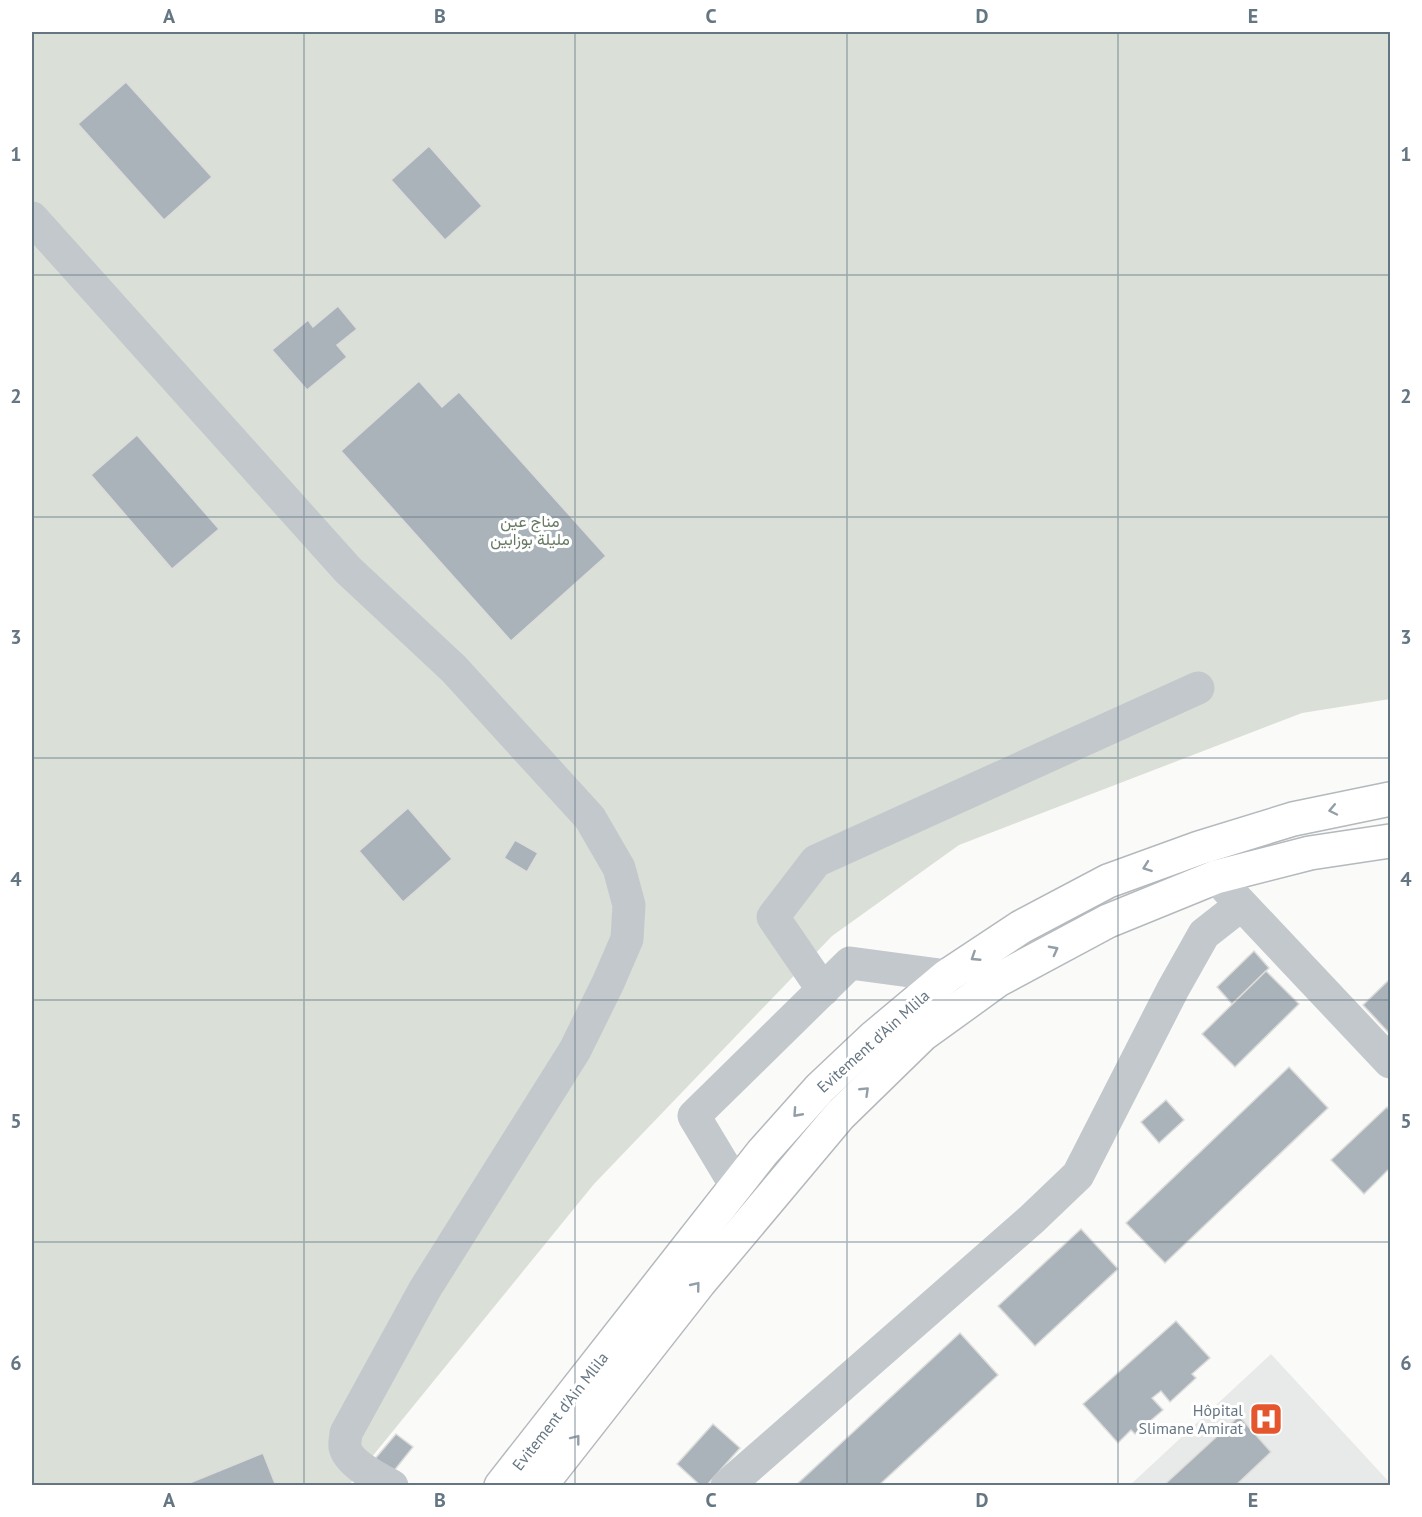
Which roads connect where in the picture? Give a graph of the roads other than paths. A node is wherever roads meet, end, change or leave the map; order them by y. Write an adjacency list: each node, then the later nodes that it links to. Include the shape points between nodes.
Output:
1 (32, 218): 11 (street, via 348,570 454,669 590,818 619,868 629,905 627,939 608,983 575,1050 425,1288 346,1433 345,1449 353,1460)
2 (1198, 688): 8 (street, via 816,861 773,916)
3 (1390, 799): 7 (highway, Evitement d'Ain Mlila, one-way to 7, via 1293,819 1108,881 1021,927)
4 (1390, 841): 5 (highway, Evitement d'Ain Mlila, via 1310,853)
5 (1216, 876): 6 (street); 13 (highway, Evitement d'Ain Mlila, one-way to 5, via 699,1283 840,1115 922,1035 998,980 1108,921)
6 (1241, 904): 9 (street); 14 (street, via 1204,934 1078,1175)
7 (947, 976): 8 (street, via 850,963); 10 (highway, Evitement d'Ain Mlila, one-way to 10, via 820,1088)
8 (823, 990): 10 (street, via 694,1116)
9 (1390, 1062)
10 (736, 1186): 12 (highway, Evitement d'Ain Mlila)
11 (392, 1485)
12 (501, 1485)
13 (540, 1485)
14 (727, 1485)

